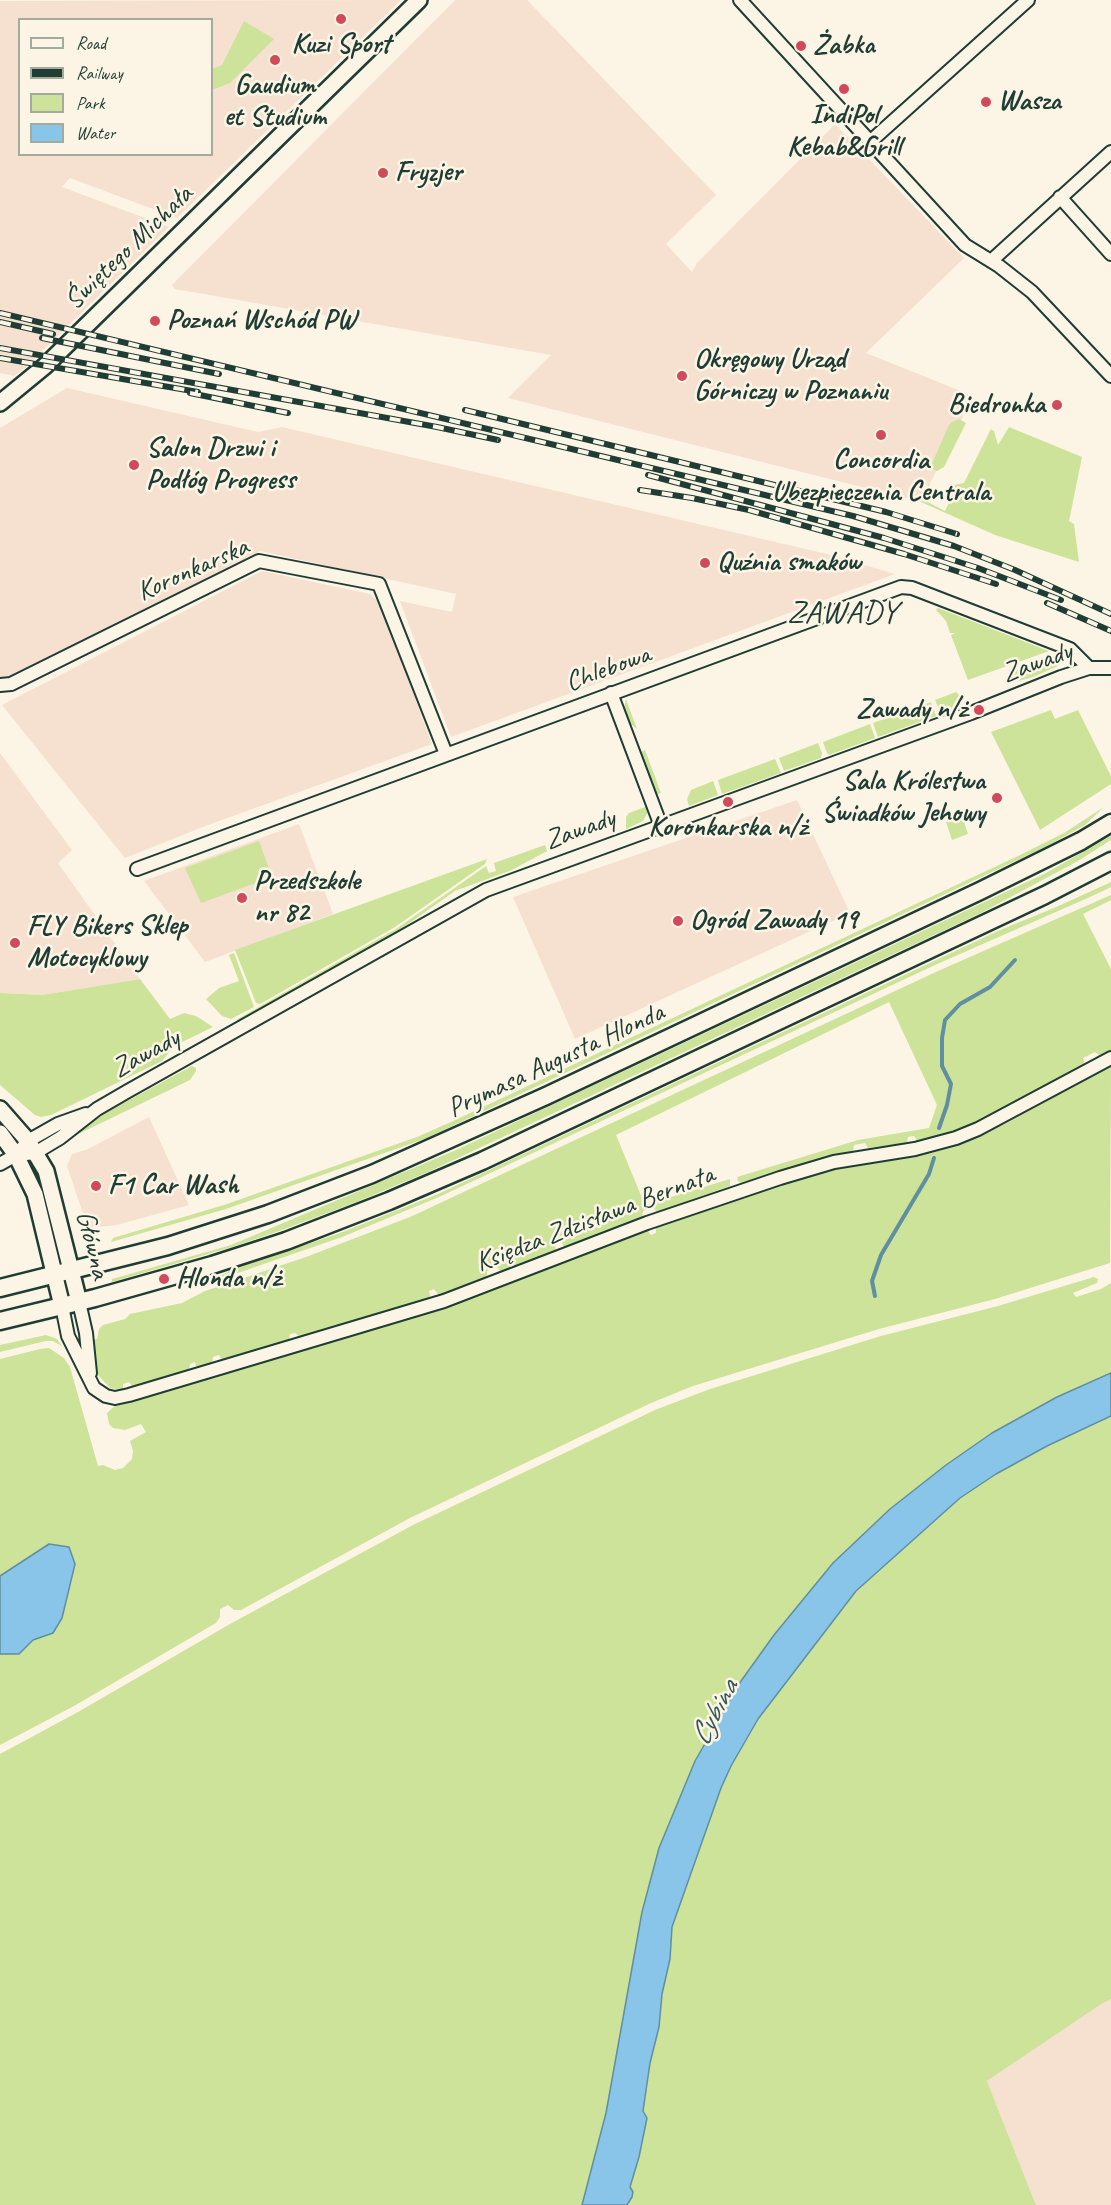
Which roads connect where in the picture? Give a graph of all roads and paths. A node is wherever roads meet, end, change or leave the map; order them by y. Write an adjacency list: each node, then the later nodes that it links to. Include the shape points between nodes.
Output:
1 (419, 0): 10 (street, Świętego Michała, via 45,366)
2 (740, 0): 4 (street)
3 (1028, 0): 4 (street)
4 (872, 141): 8 (street, via 965,245)
5 (1111, 152): 6 (street)
6 (1060, 197): 7 (street); 8 (street)
7 (1111, 254)
8 (991, 261): 9 (street, via 1032,292)
9 (1109, 368)
10 (0, 403)
11 (1089, 668): 12 (street, Zawady); 14 (street, Chlebowa, via 1070,649 912,588 892,590); 17 (street, Zawady)
12 (1111, 668)
13 (0, 685): 15 (street, Koronkarska, via 11,684 259,561 379,584)
14 (611, 693): 15 (street, Chlebowa); 17 (street)
15 (446, 754): 19 (street, Chlebowa)
16 (1111, 823): 26 (main road, Prymasa Augusta Hlonda, via 980,891 414,1156 258,1217 168,1246)
17 (662, 826): 23 (street, Zawady, via 478,894 98,1109 58,1124)
18 (1111, 861): 29 (main road, Prymasa Augusta Hlonda, via 1045,896 410,1192 286,1241)
19 (137, 869)
20 (1111, 1058): 32 (street, Księdza Zdzisława Bernata, via 956,1138 834,1162 748,1188 647,1222 474,1290 121,1397 101,1394)
21 (0, 1109): 23 (street, Główna)
22 (0, 1134): 24 (street, Główna)
23 (32, 1147): 24 (street, Zawady); 26 (street, Główna, via 49,1180)
24 (16, 1155): 25 (street, Zawady); 27 (street, Główna, via 35,1194)
25 (0, 1164)
26 (72, 1270): 27 (main road, Prymasa Augusta Hlonda); 29 (street, Główna)
27 (55, 1275): 28 (main road, Prymasa Augusta Hlonda); 30 (street, Główna)
28 (0, 1288)
29 (79, 1302): 30 (main road, Prymasa Augusta Hlonda); 32 (street)
30 (62, 1306): 31 (main road, Prymasa Augusta Hlonda); 32 (street, via 69,1336)
31 (0, 1321)
32 (91, 1383)

